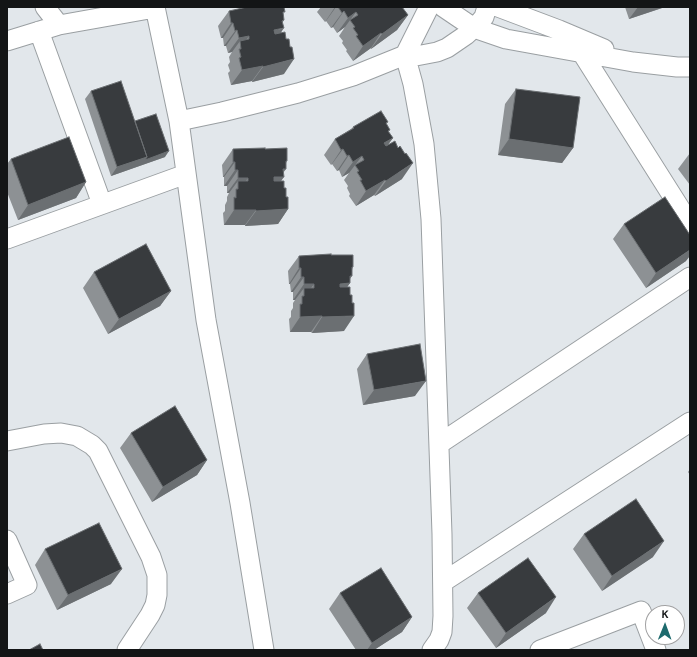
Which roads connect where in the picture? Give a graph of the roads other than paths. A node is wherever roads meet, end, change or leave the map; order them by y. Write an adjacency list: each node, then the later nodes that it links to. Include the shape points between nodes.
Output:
1 (45, 7): 7 (street)
2 (155, 7): 7 (street); 15 (street)
3 (429, 7): 12 (street)
4 (442, 7): 8 (street)
5 (487, 7): 8 (street, via 484,17)
6 (498, 7): 13 (street)
7 (59, 25): 9 (street)
8 (474, 28): 11 (street, via 506,39); 12 (street, via 447,48 427,55)
9 (39, 31): 10 (street); 17 (street)
10 (7, 41)
11 (582, 53): 13 (street); 18 (street)
12 (405, 55): 15 (street, via 353,76 298,93); 23 (street, via 419,114 428,182)
13 (633, 62): 14 (street)
14 (690, 67)
15 (178, 121): 16 (street)
16 (186, 174): 17 (street); 29 (street, via 206,320)
17 (102, 204): 19 (street)
18 (690, 224)
19 (7, 239)
20 (690, 277): 23 (street)
21 (690, 422): 25 (street)
22 (7, 441): 28 (street, via 61,432 85,440 98,451 153,561 157,575 155,605)
23 (439, 444): 25 (street)
24 (7, 540): 26 (street, via 27,585)
25 (443, 582): 27 (street, via 443,624)
26 (7, 594)
27 (434, 649)
28 (126, 650)
29 (264, 650)
30 (540, 650): 31 (street, via 641,611)
31 (656, 650)

